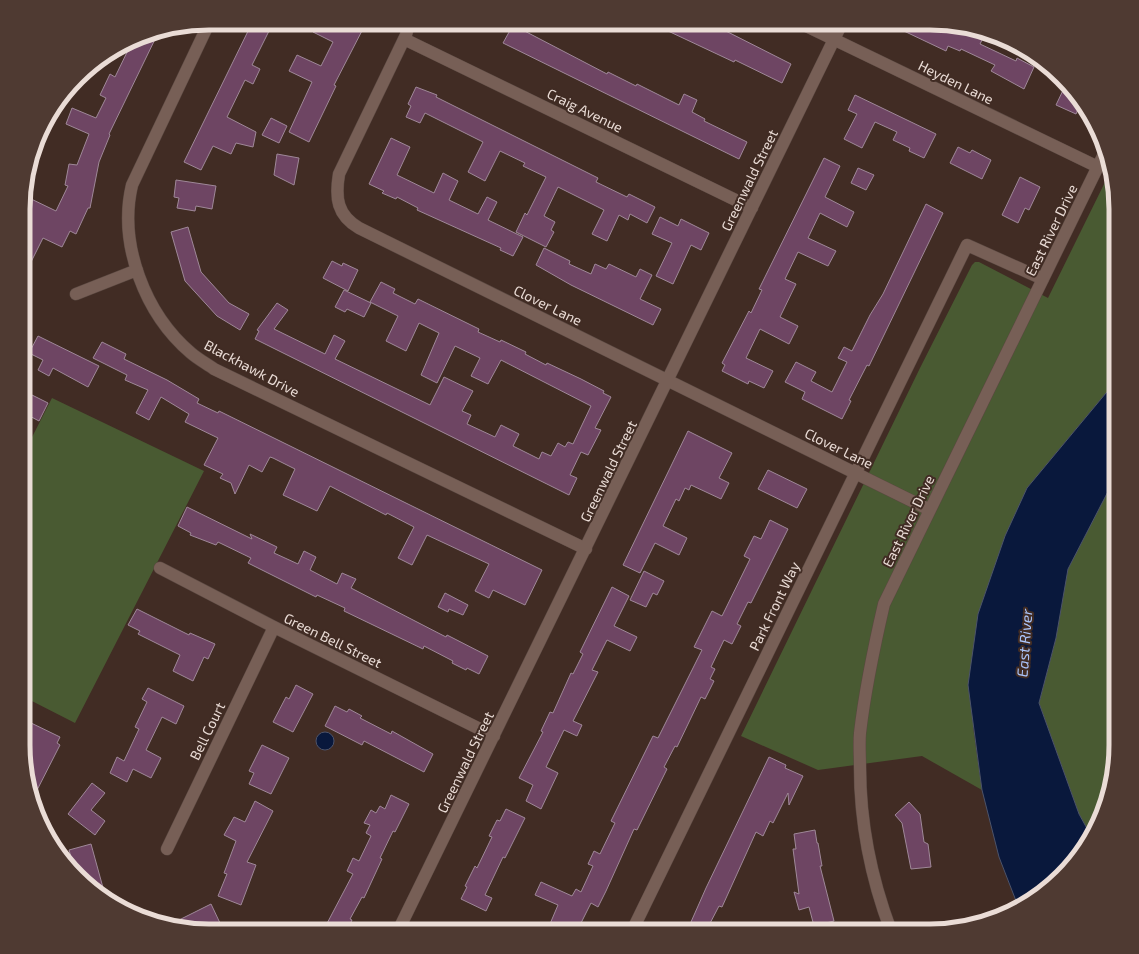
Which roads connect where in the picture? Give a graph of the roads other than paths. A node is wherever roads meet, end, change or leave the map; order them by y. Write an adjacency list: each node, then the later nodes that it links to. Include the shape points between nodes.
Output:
1 (206, 30): 10 (street, Blackhawk Drive, via 132,185 128,203 128,228)
2 (407, 30): 5 (street, Clover Lane)
3 (814, 30): 6 (street, Heyden Lane)
4 (839, 30): 6 (street, Greenwald Street)
5 (404, 39): 9 (street, Craig Avenue); 13 (street, Clover Lane, via 339,174 338,198 344,217 359,228)
6 (834, 40): 8 (street, Heyden Lane); 9 (street, Greenwald Street)
7 (1102, 159): 8 (street, East River Drive)
8 (1098, 167): 11 (street, East River Drive)
9 (752, 208): 13 (street, Greenwald Street)
10 (137, 270): 12 (street); 16 (street, Blackhawk Drive, via 151,302 168,328 191,353 214,369)
11 (1043, 280): 14 (street, Park Front Way, via 967,244); 15 (street, East River Drive)
12 (76, 294)
13 (668, 381): 14 (street, Clover Lane); 16 (street, Greenwald Street)
14 (856, 473): 15 (street, Clover Lane); 22 (street, Park Front Way)
15 (930, 510): 23 (street, East River Drive, via 884,604 871,662 860,735 860,792 867,848)
16 (586, 549): 19 (street, Greenwald Street)
17 (160, 568): 18 (street, Green Bell Street)
18 (274, 627): 19 (street, Green Bell Street); 20 (street, Bell Court)
19 (494, 736): 21 (street, Greenwald Street)
20 (168, 849)
21 (401, 924)
22 (635, 924)
23 (888, 924)

